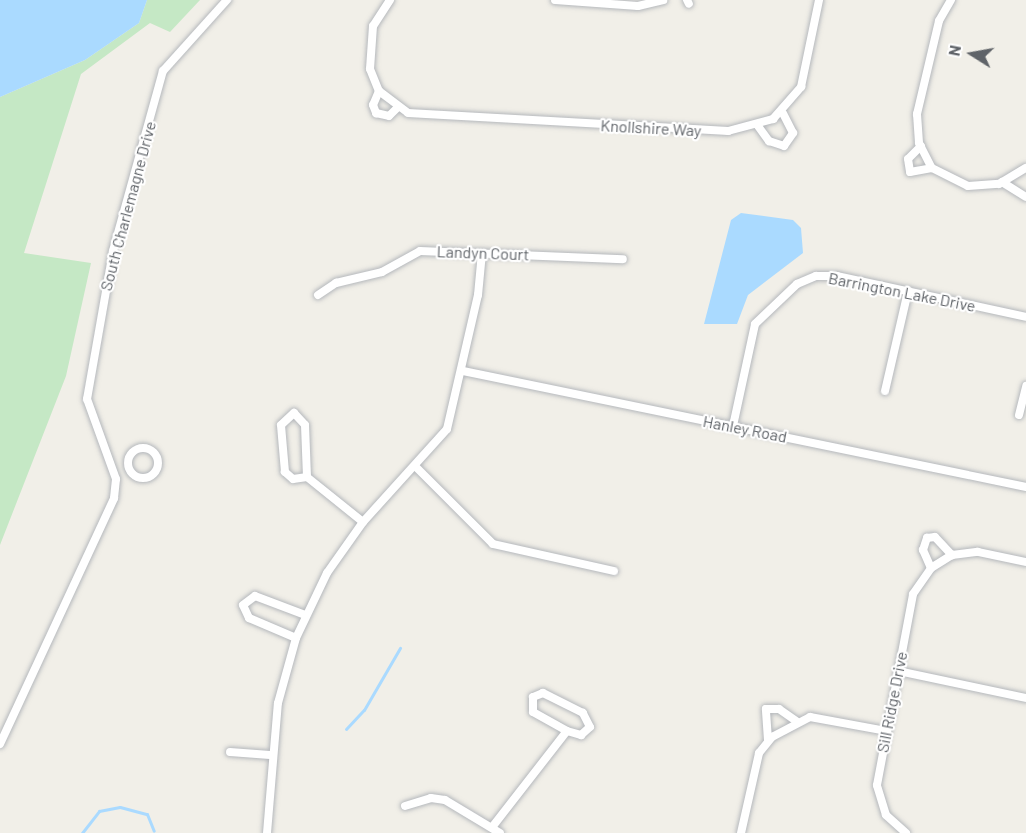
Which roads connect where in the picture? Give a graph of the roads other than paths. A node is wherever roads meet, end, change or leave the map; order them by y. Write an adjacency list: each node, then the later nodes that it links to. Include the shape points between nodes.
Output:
1 (227, 0): 27 (street, South Charlemagne Drive, via 163,71 113,251 87,399)
2 (390, 0): 7 (street, Knollshire Way, via 373,26 369,49)
3 (555, 0): 4 (street, via 638,6)
4 (663, 0)
5 (819, 0): 9 (street, Knollshire Way, via 801,87)
6 (951, 0): 11 (street, via 939,21 918,114)
7 (380, 91): 8 (street, Knollshire Way); 8 (street, Knollshire Way, via 373,105 376,113 388,116)
8 (397, 108): 10 (street, Knollshire Way, via 430,118 729,132)
9 (783, 113): 10 (street, Knollshire Way); 10 (street, via 792,133 784,146 769,141)
10 (758, 126)
11 (921, 146): 12 (street); 12 (street, via 908,159 910,172)
12 (932, 168): 14 (street, via 968,186)
13 (1026, 168): 14 (street)
14 (1002, 182): 15 (street)
15 (1026, 197)
16 (482, 253): 17 (street, Landyn Court); 19 (street, Landyn Court, via 420,251 382,272 336,283); 21 (street)
17 (624, 259)
18 (908, 291): 20 (street, Barrington Lake Drive); 23 (street); 25 (street, Barrington Lake Drive, via 837,276 816,276 797,284 755,324)
19 (318, 295)
20 (1026, 317)
21 (463, 371): 25 (street, Hanley Road); 28 (street, via 447,429)
22 (1026, 386): 24 (street)
23 (885, 391)
24 (1019, 415)
25 (733, 426): 30 (street, Hanley Road)
26 (129, 466): 27 (street)
27 (113, 468): 44 (street, South Charlemagne Drive, via 114,498)
28 (417, 468): 31 (street); 35 (street, via 493,544)
29 (307, 477): 29 (street, via 293,479 285,472 281,425 294,413 305,425); 31 (street)
30 (1026, 487)
31 (363, 522): 36 (street)
32 (952, 555): 33 (street, Sill Ridge Drive, via 978,552); 34 (street, Sill Ridge Drive); 34 (street, via 934,537 927,538 922,550)
33 (1026, 562)
34 (931, 568): 38 (street, Sill Ridge Drive, via 913,594)
35 (615, 571)
36 (305, 615): 37 (street); 37 (street, via 255,596 243,605 249,618)
37 (296, 638): 46 (street)
38 (898, 671): 39 (street); 42 (street, Sill Ridge Drive)
39 (1026, 698)
40 (796, 721): 42 (street, via 818,717); 43 (street); 43 (street, via 779,709 766,710)
41 (567, 730): 41 (street, via 586,733 587,716 543,693 533,697 532,712); 48 (street)
42 (886, 731): 52 (street, Sill Ridge Drive, via 877,793 886,815)
43 (768, 740): 51 (street, via 759,753)
44 (0, 744)
45 (230, 752): 46 (street)
46 (270, 755): 49 (street)
47 (405, 806): 48 (street, via 431,798 445,800)
48 (493, 826): 50 (street)
49 (267, 833)
50 (500, 833)
51 (741, 833)
52 (906, 833)

